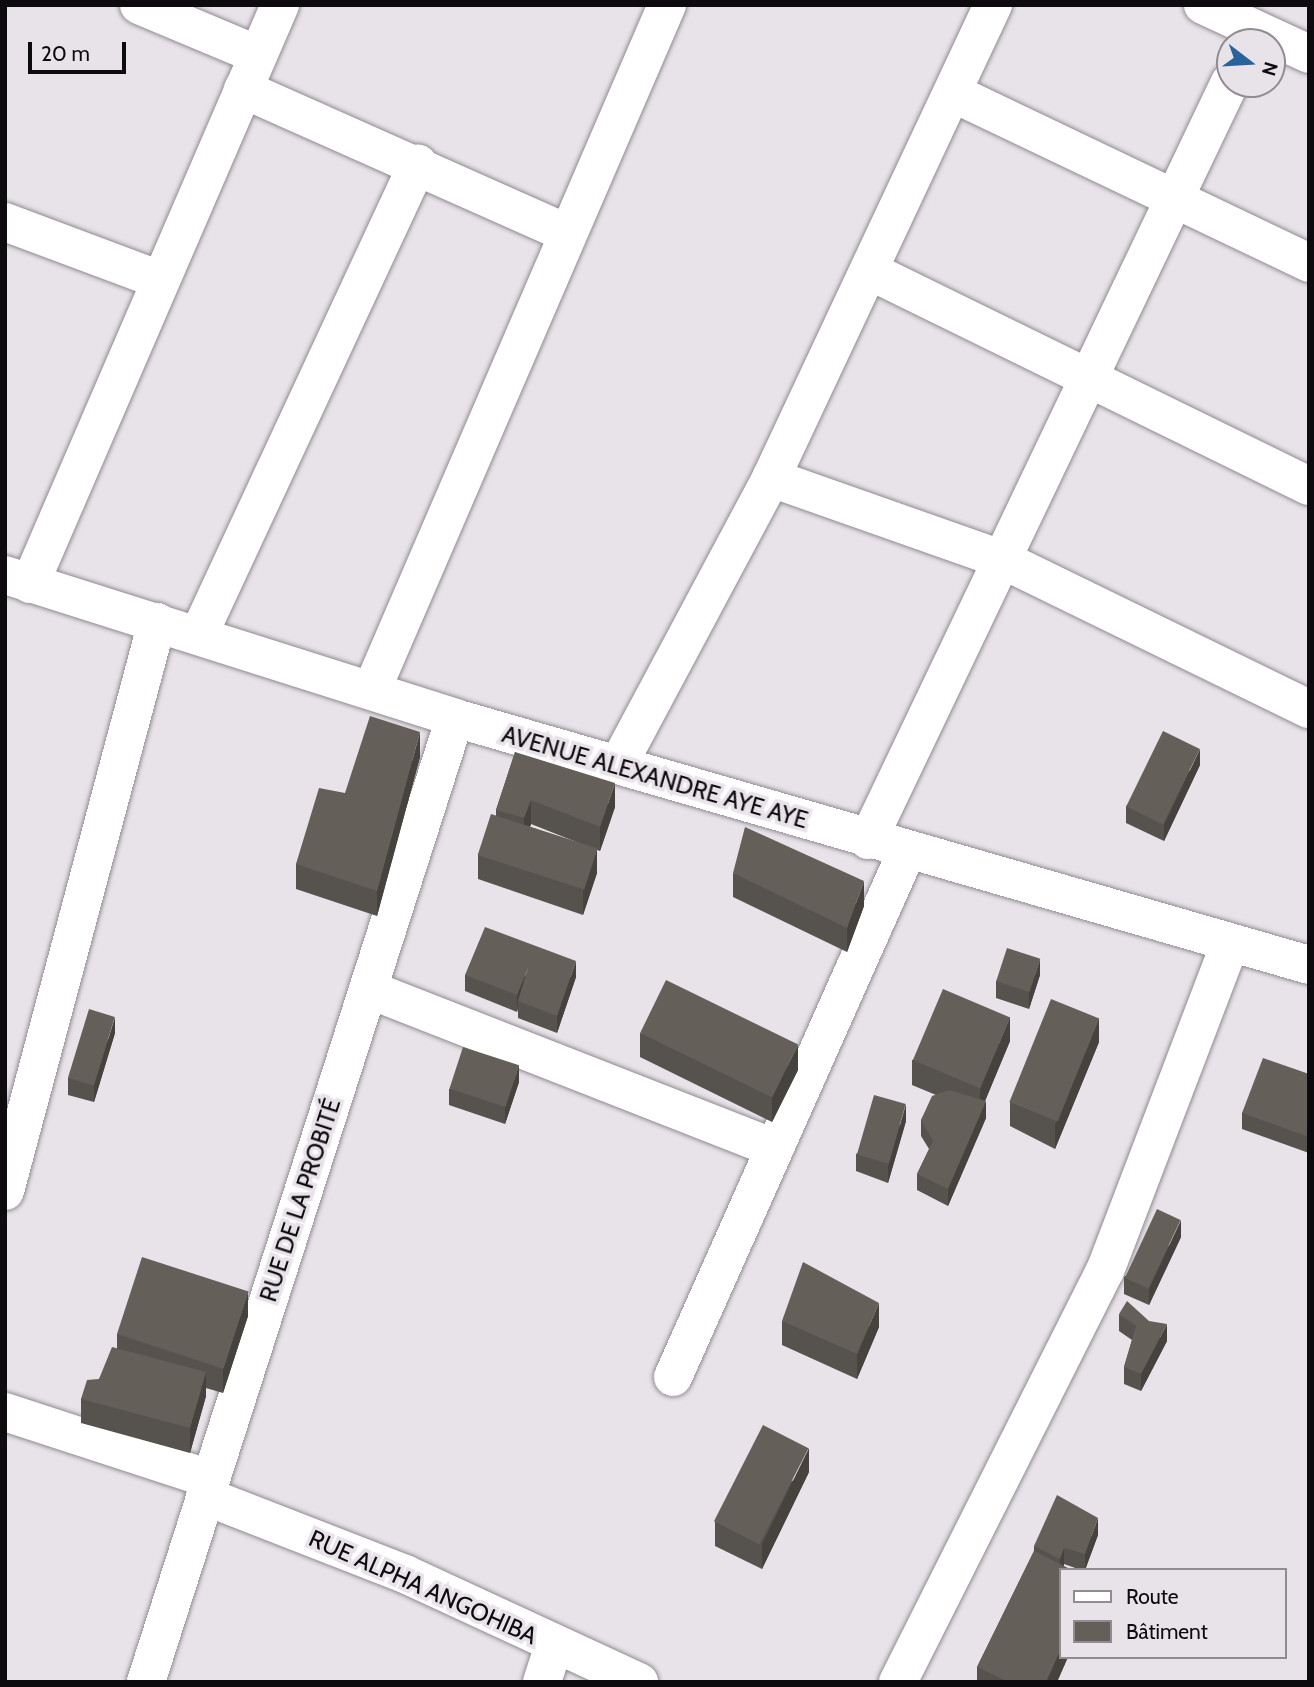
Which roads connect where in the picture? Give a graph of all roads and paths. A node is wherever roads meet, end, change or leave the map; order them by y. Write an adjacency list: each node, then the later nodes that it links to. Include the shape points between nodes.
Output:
1 (139, 5): 8 (street)
2 (280, 5): 8 (street)
3 (667, 5): 14 (street)
4 (993, 5): 9 (street)
5 (1203, 5): 6 (street)
6 (1257, 25): 7 (street)
7 (1309, 54)
8 (250, 72): 11 (street); 17 (street)
9 (953, 93): 12 (street); 16 (street)
10 (1222, 98): 12 (street)
11 (418, 163): 14 (street); 24 (street)
12 (1175, 197): 15 (street); 18 (street)
13 (5, 222): 17 (street)
14 (566, 233): 25 (street)
15 (1309, 263)
16 (870, 271): 18 (street); 19 (street)
17 (160, 280): 22 (street)
18 (1089, 375): 20 (street); 21 (street)
19 (771, 478): 21 (street); 28 (street)
20 (1309, 486)
21 (1001, 559): 26 (street); 29 (street)
22 (18, 580): 23 (street, AVENUE ALEXANDRE AYE AYE)
23 (157, 622): 24 (street, AVENUE ALEXANDRE AYE AYE); 35 (street)
24 (199, 634): 25 (street, AVENUE ALEXANDRE AYE AYE)
25 (373, 687): 27 (street, AVENUE ALEXANDRE AYE AYE)
26 (1309, 709)
27 (455, 718): 28 (street, AVENUE ALEXANDRE AYE AYE); 33 (street, RUE DE LA PROBITÉ)
28 (618, 765): 29 (street, AVENUE ALEXANDRE AYE AYE)
29 (868, 840): 30 (street, AVENUE ALEXANDRE AYE AYE)
30 (907, 851): 31 (street, AVENUE ALEXANDRE AYE AYE); 34 (street)
31 (1230, 943): 32 (street, AVENUE ALEXANDRE AYE AYE); 43 (street, via 1101,1280)
32 (1309, 965)
33 (368, 989): 34 (street); 38 (street, RUE DE LA PROBITÉ)
34 (772, 1147): 36 (street)
35 (5, 1191)
36 (673, 1377)
37 (5, 1412): 38 (street, RUE ALPHA ANGOHIBA)
38 (207, 1488): 39 (street, RUE ALPHA ANGOHIBA); 40 (street, RUE DE LA PROBITÉ)
39 (554, 1644): 41 (street); 42 (street, RUE ALPHA ANGOHIBA)
40 (146, 1682)
41 (542, 1682)
42 (639, 1682)
43 (898, 1682)

